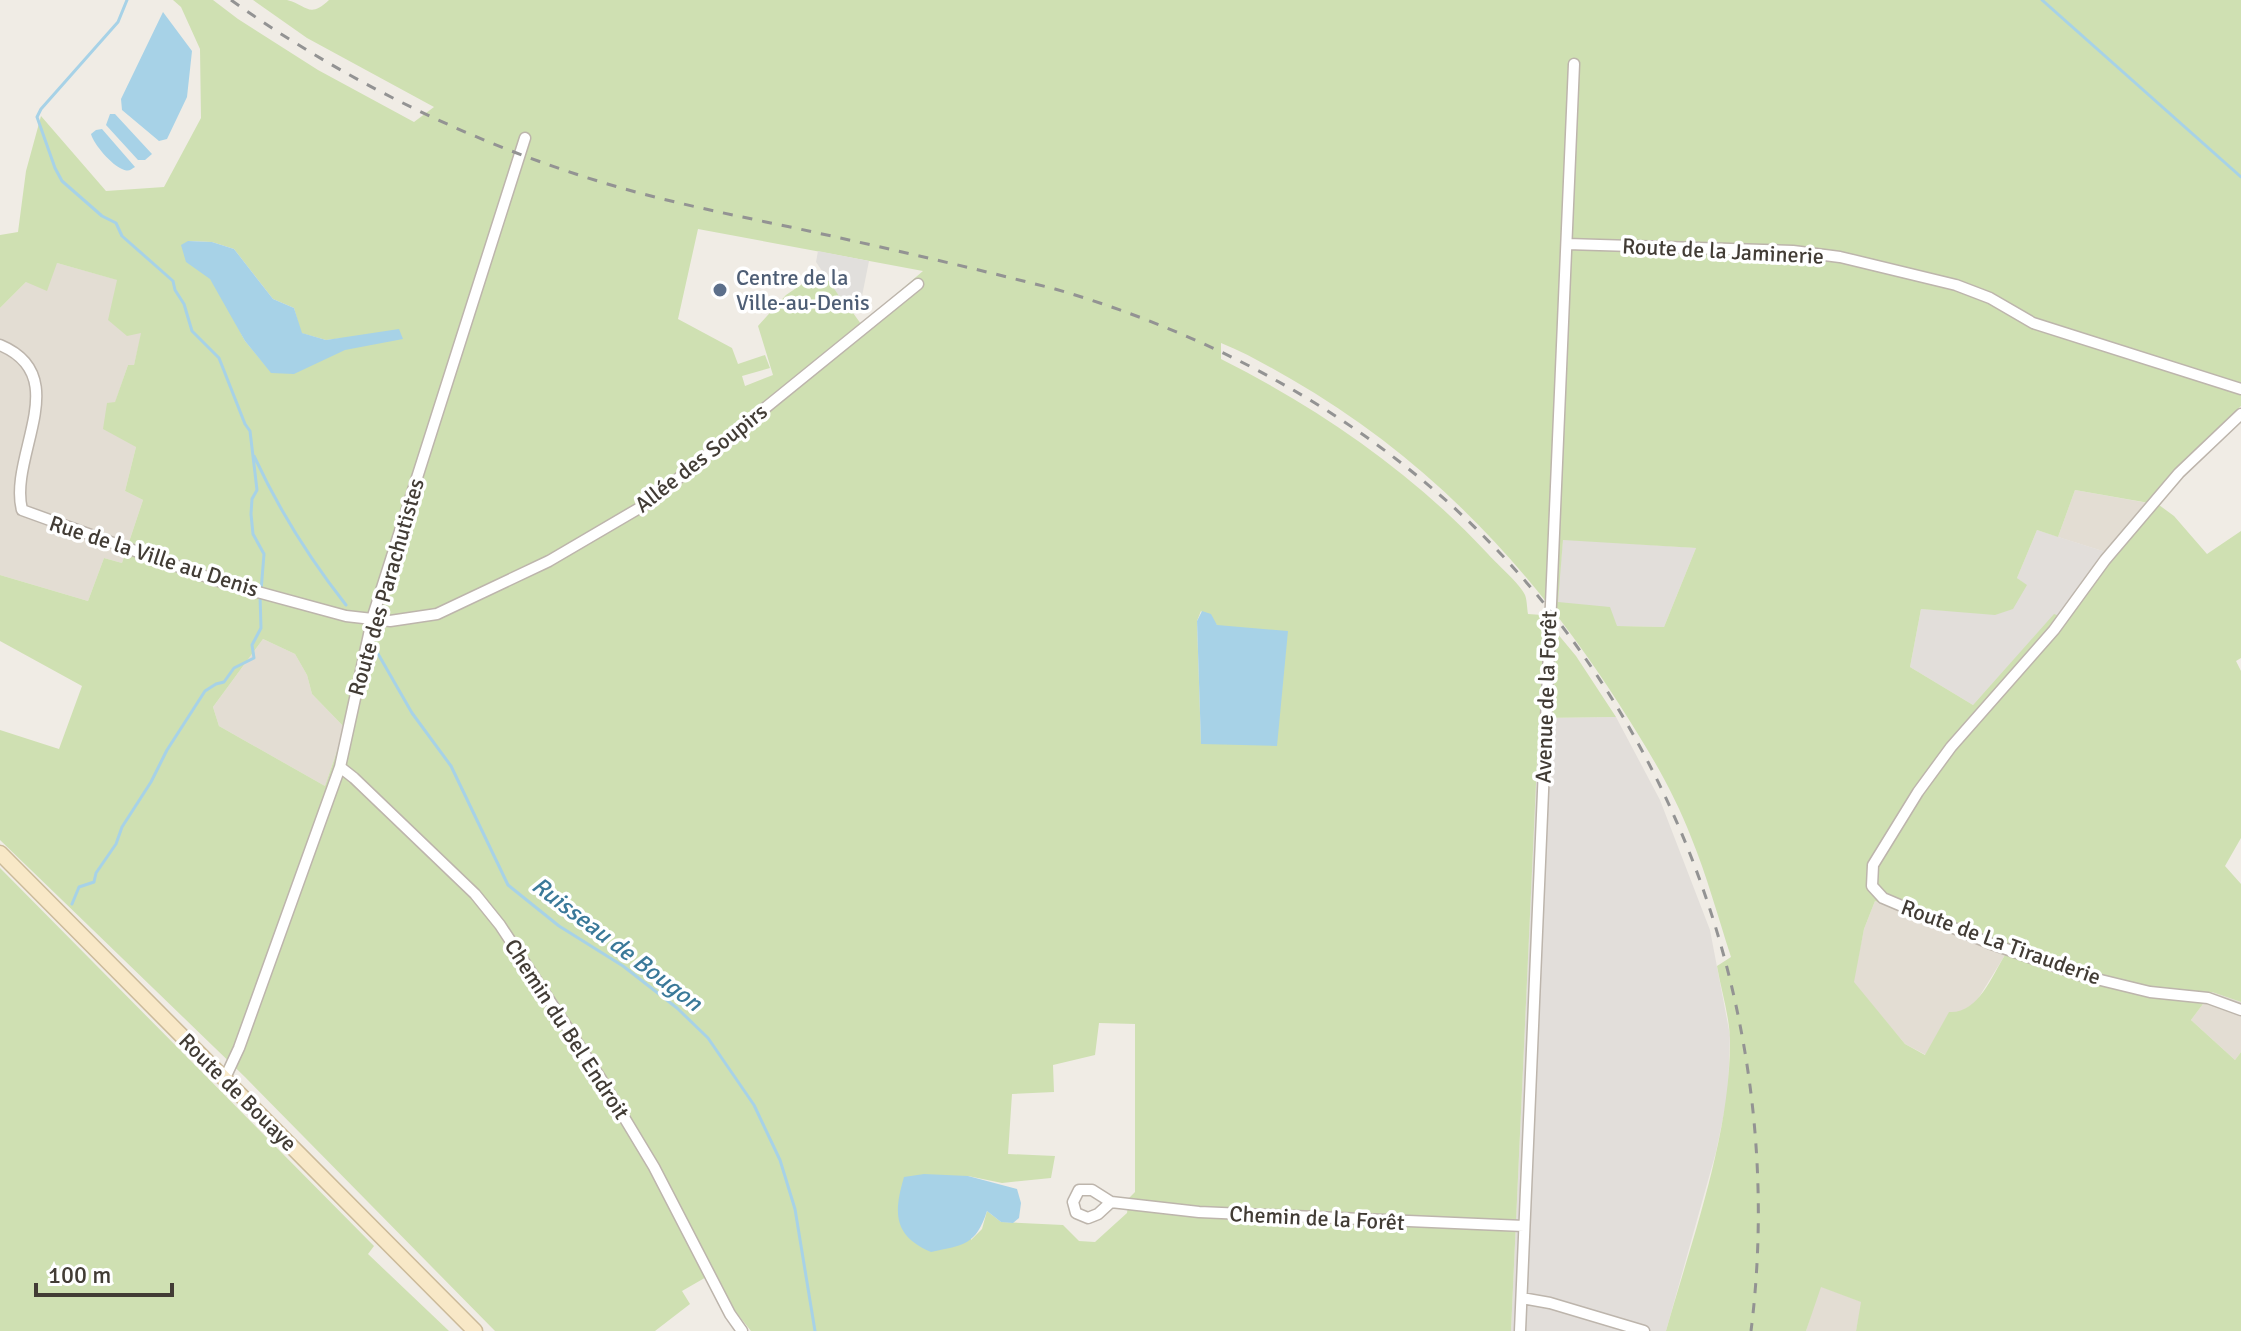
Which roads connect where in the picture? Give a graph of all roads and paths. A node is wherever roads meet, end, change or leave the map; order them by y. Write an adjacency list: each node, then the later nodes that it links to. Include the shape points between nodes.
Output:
1 (1574, 64): 3 (street, Avenue de la Forêt)
2 (525, 138): 8 (street, Route des Parachutistes)
3 (1567, 244): 6 (street, Route de la Jaminerie, via 1840,257 1965,287 2033,323); 14 (street, Avenue de la Forêt)
4 (918, 284): 8 (street, Allée des Soupirs, via 648,503 549,561 437,614)
5 (0, 345): 8 (street, Rue de la Ville au Denis, via 23,359 36,382 37,413 24,455 22,510 221,582)
6 (2241, 389)
7 (2241, 414): 11 (street, Route de La Tirauderie, via 2179,473 1951,747 1873,865 1872,886 1883,898 2080,975 2150,992 2208,998)
8 (372, 620): 9 (street, Route des Parachutistes)
9 (340, 767): 12 (street, Route des Parachutistes); 17 (street, Chemin du Bel Endroit, via 490,910 601,1079)
10 (0, 853): 12 (main road, Route de Bouaye)
11 (2241, 1010)
12 (225, 1078): 16 (main road, Route de Bouaye)
13 (1111, 1202): 14 (street, Chemin de la Forêt, via 1199,1212)
14 (1524, 1226): 15 (street, Avenue de la Forêt)
15 (1522, 1298): 18 (street, Avenue de la Forêt); 19 (street)
16 (475, 1331)
17 (742, 1331)
18 (1520, 1331)
19 (1644, 1331)

